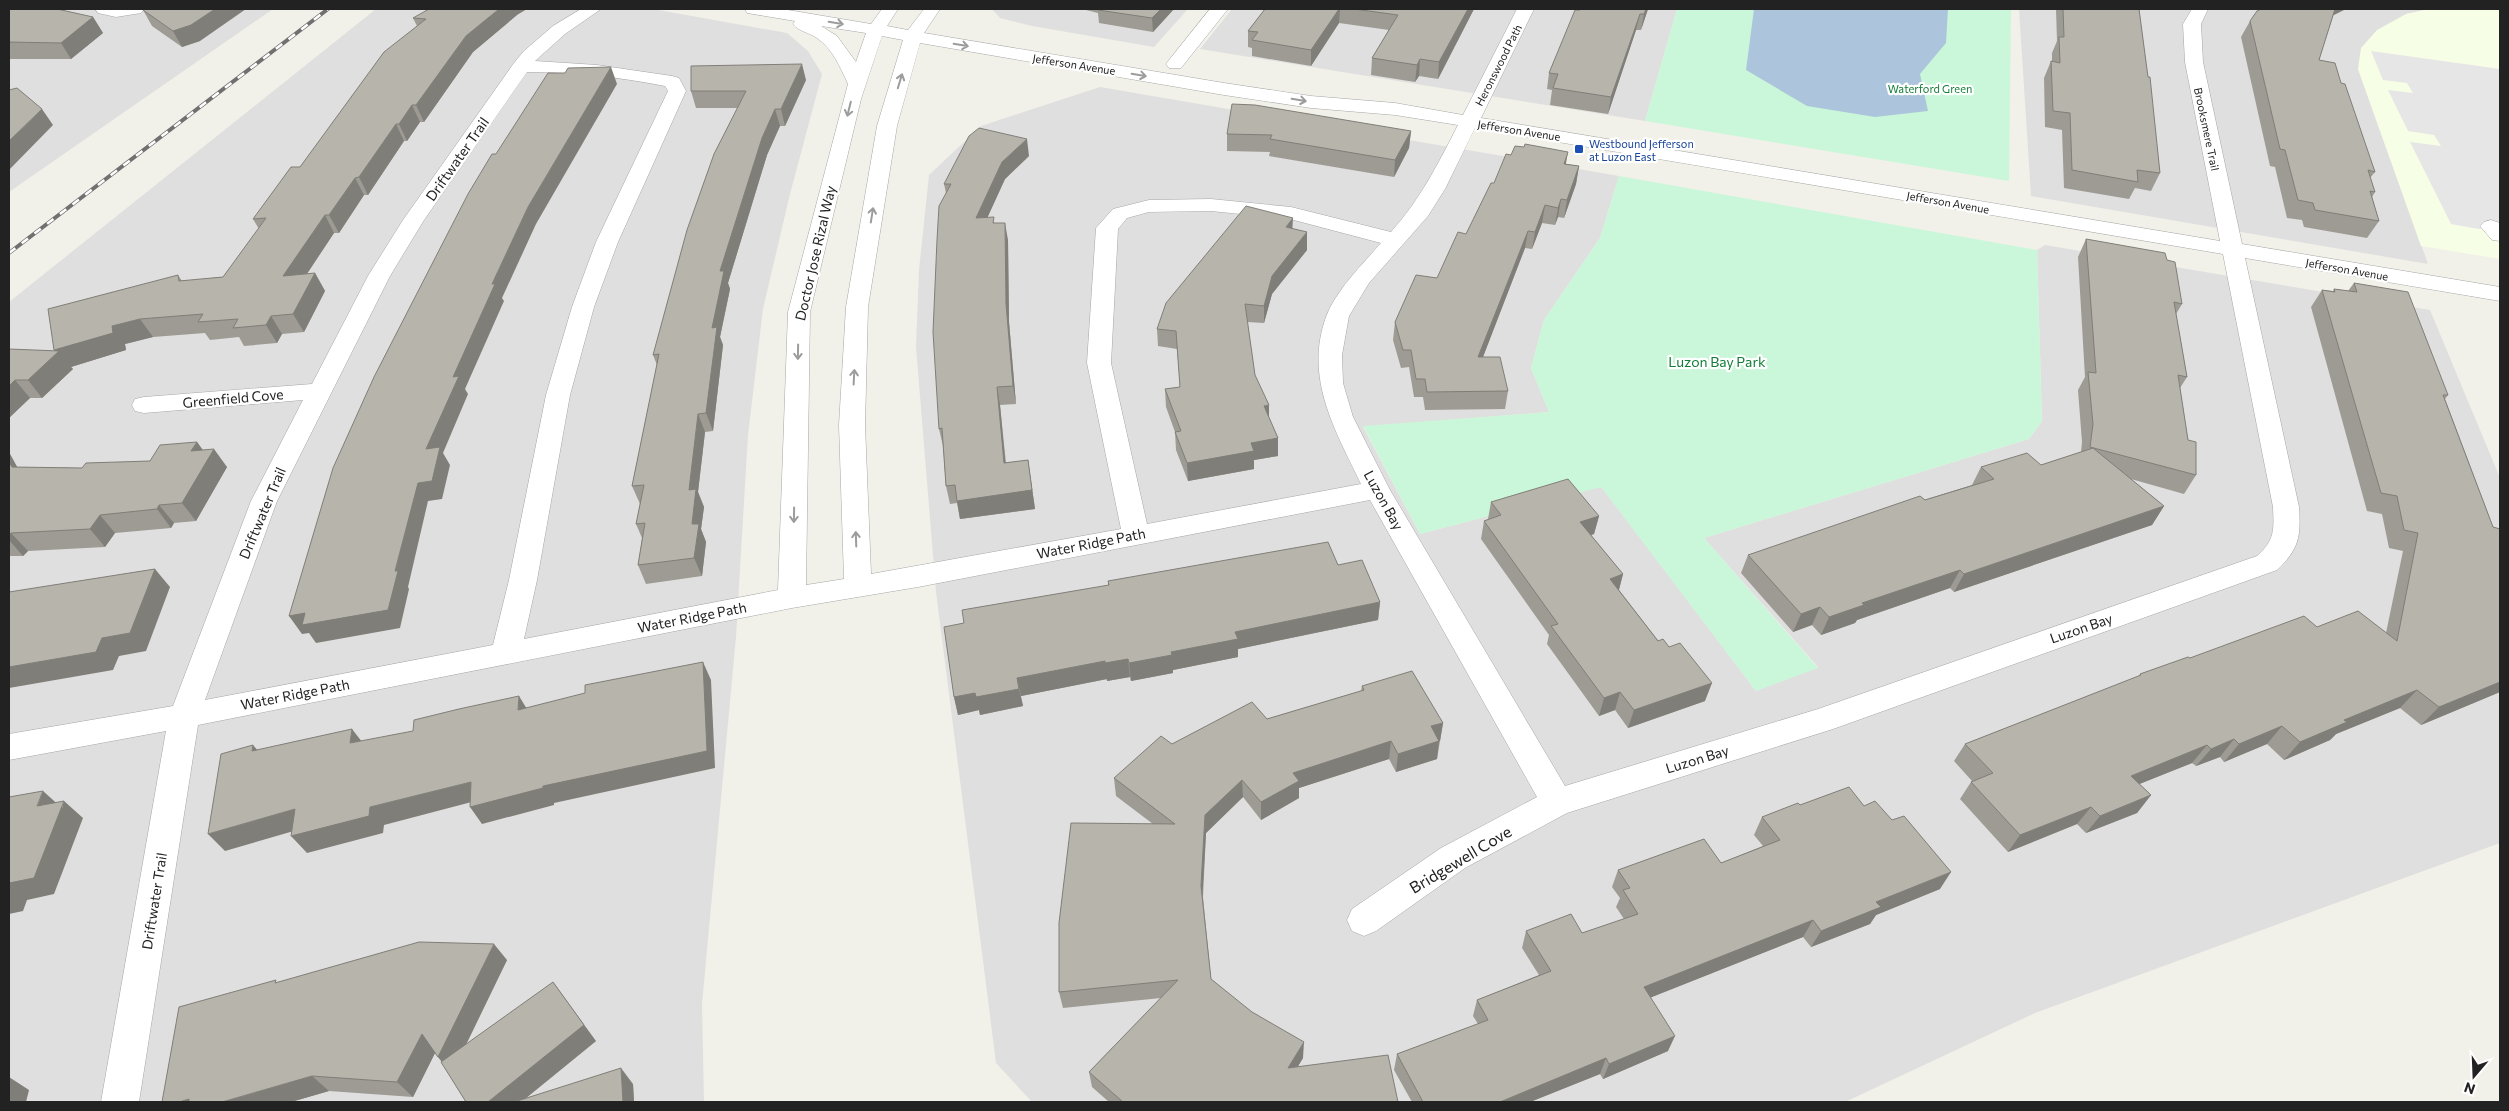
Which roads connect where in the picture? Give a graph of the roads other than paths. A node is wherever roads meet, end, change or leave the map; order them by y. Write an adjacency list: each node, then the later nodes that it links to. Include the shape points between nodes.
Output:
1 (104, 9): 2 (street, via 116,12)
2 (135, 9)
3 (592, 9): 11 (street, Driftwater Trail, via 544,43)
4 (1219, 9): 10 (street)
5 (1526, 9): 14 (street, Heronswood Path)
6 (2200, 9): 16 (street, Brooksmere Trail, via 2192,24 2194,62)
7 (759, 10): 8 (street, Jefferson Avenue, one-way to 8); 12 (street, via 808,26 834,42 846,57)
8 (880, 16): 9 (street, Jefferson Avenue); 12 (street, Doctor Jose Rizal Way)
9 (923, 22): 10 (street, Jefferson Avenue); 13 (street, Jefferson Avenue, one-way to 13, via 1311,102); 22 (street, one-way to 9, via 852,425 858,307 887,126)
10 (1175, 64): 13 (street, Jefferson Avenue, via 1319,89)
11 (520, 67): 18 (street, Driftwater Trail, via 379,276); 24 (street, via 579,67 625,74 672,82 677,91 636,176 583,307 558,396)
12 (857, 84): 23 (street, Doctor Jose Rizal Way, one-way to 23, via 798,312)
13 (1395, 109): 14 (street, Jefferson Avenue)
14 (1470, 122): 15 (street, Luzon Bay, via 1436,190); 16 (street, Jefferson Avenue)
15 (1395, 240): 20 (street, Luzon Bay, via 1360,280 1338,316 1330,355 1331,383 1341,417); 21 (street, via 1291,213 1211,205 1150,206 1120,214 1107,228 1099,363)
16 (2234, 250): 17 (street, Jefferson Avenue); 27 (street, Luzon Bay, via 2286,507 2287,524 2282,549 2267,563 1822,720)
17 (2500, 294)
18 (322, 391): 19 (street, Greenfield Cove); 25 (street, Driftwater Trail, via 264,501)
19 (144, 405)
20 (1376, 490): 21 (street, Water Ridge Path); 27 (street, Luzon Bay)
21 (1136, 534): 22 (street, Water Ridge Path)
22 (858, 588): 23 (street, Water Ridge Path)
23 (792, 598): 24 (street, Water Ridge Path)
24 (506, 654): 25 (street, Water Ridge Path)
25 (184, 716): 26 (street, Water Ridge Path); 29 (street, Driftwater Trail)
26 (9, 747)
27 (1558, 802): 28 (street, Bridgewell Cove, via 1453,858)
28 (1364, 920)
29 (120, 1102)

